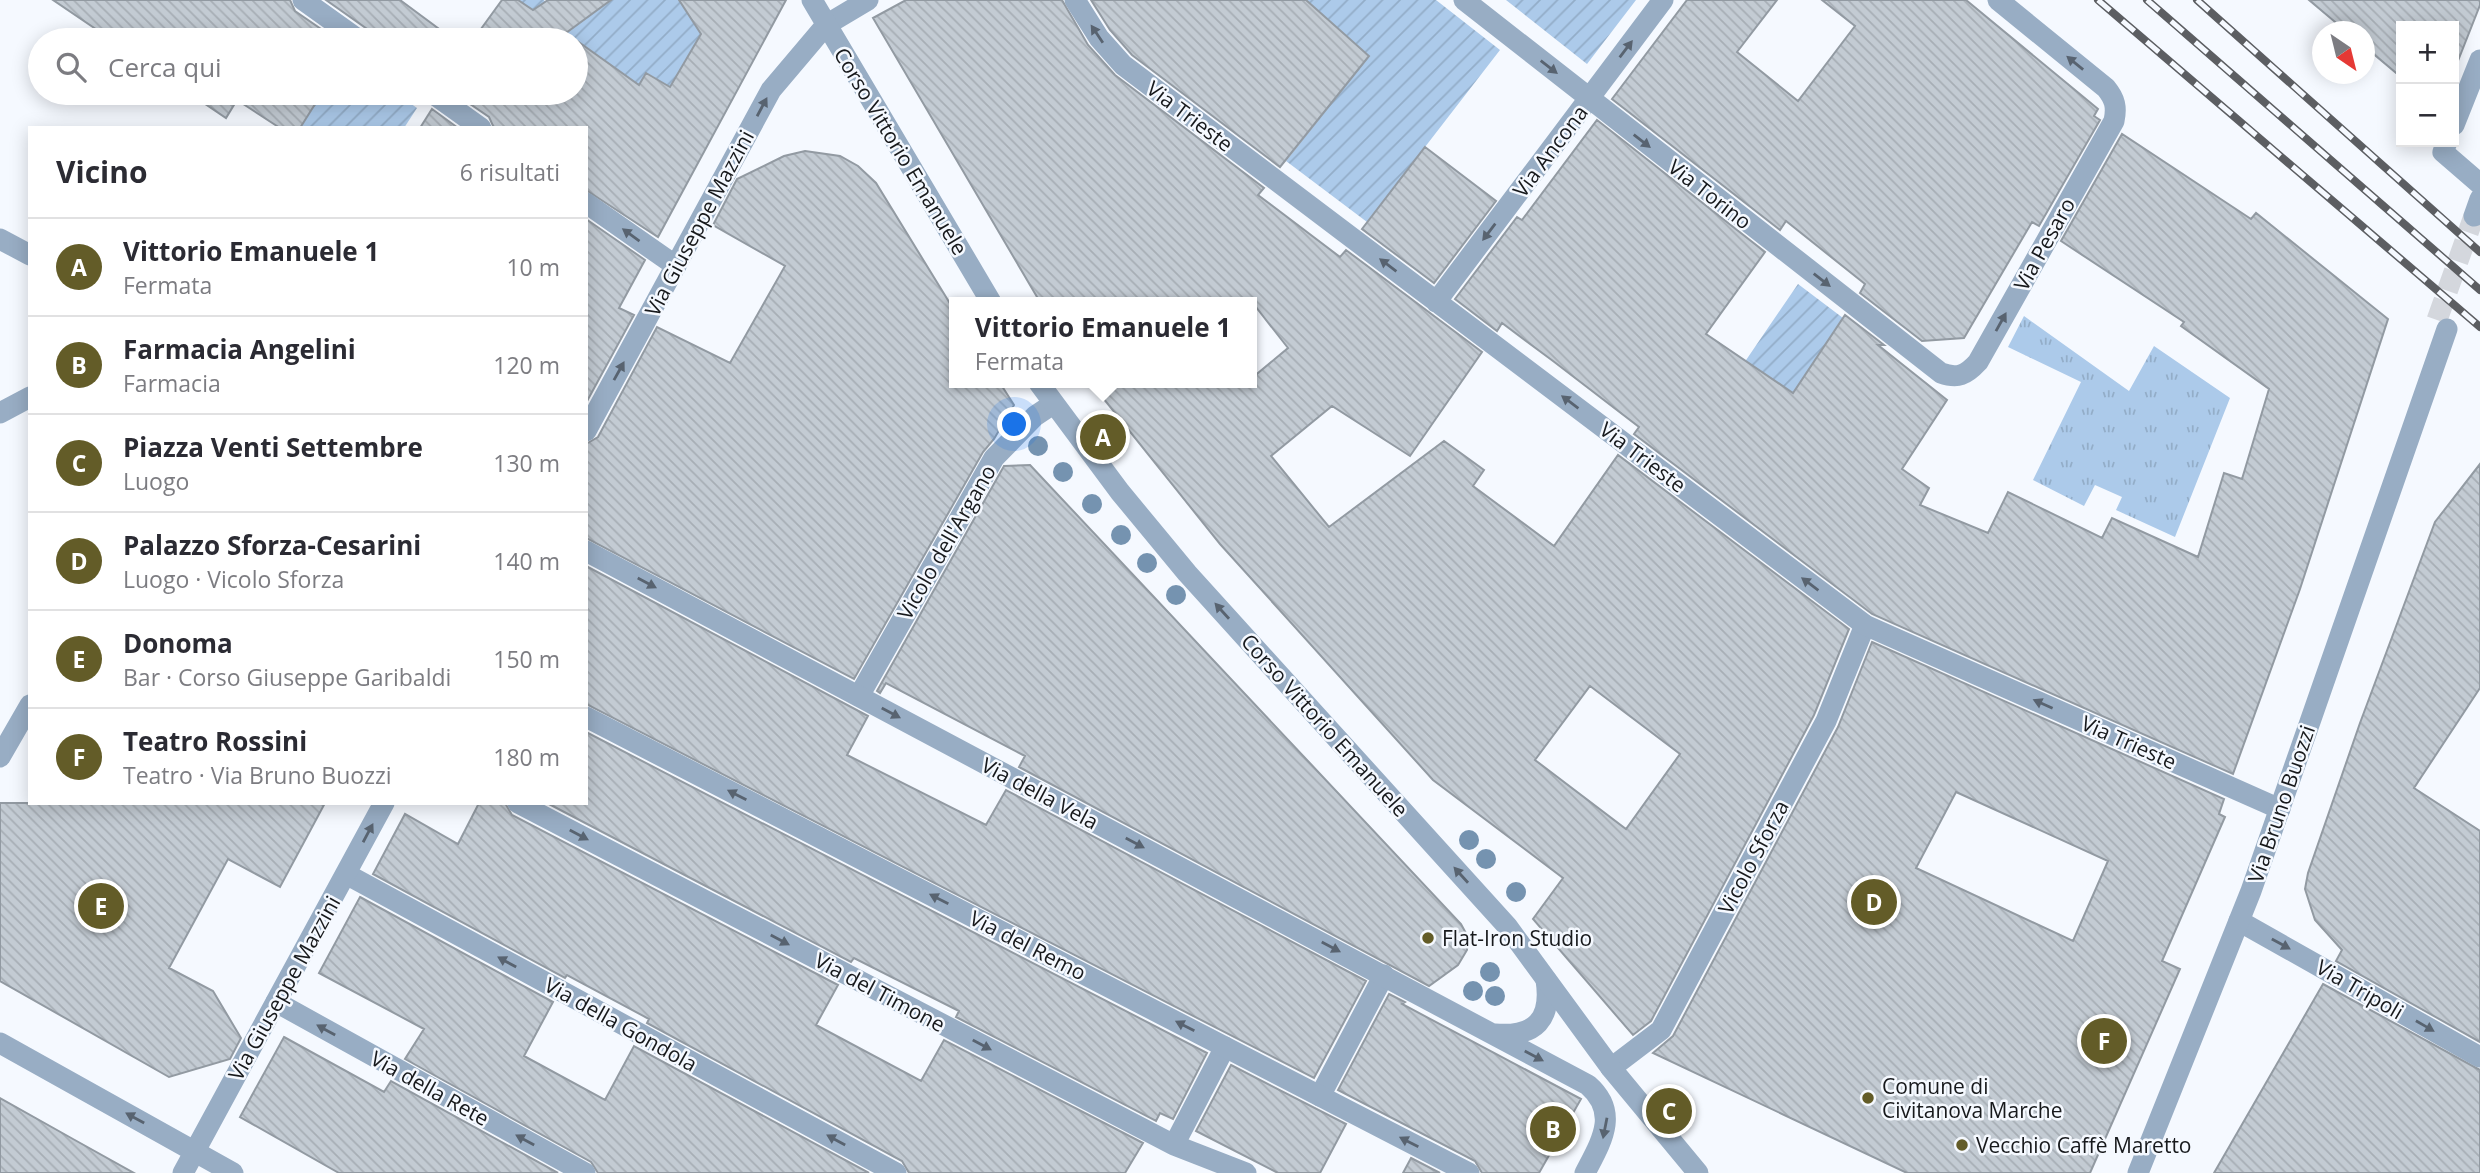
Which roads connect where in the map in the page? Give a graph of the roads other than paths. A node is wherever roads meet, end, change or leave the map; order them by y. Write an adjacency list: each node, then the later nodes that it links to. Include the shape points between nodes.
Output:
1 (303, 0): 9 (street)
2 (812, 0): 8 (street, Corso Vittorio Emanuele)
3 (868, 0): 8 (street, Via Giuseppe Mazzini)
4 (1075, 0): 22 (street, Via Trieste, one-way to 4, via 1123,65)
5 (1464, 0): 11 (street, Via Torino, one-way to 11)
6 (1663, 0): 11 (street, Via Ancona, one-way to 6)
7 (1998, 0): 24 (street, Via Pesaro, one-way to 7, via 1978,362 2114,121 2116,106 2106,88)
8 (826, 25): 20 (street, Via Giuseppe Mazzini, one-way to 8, via 771,90); 21 (street, Corso Vittorio Emanuele)
9 (342, 28)
10 (2480, 60): 13 (street)
11 (1589, 99): 22 (street, Via Ancona, one-way to 22); 24 (street, Via Torino, one-way to 24, via 1941,373)
12 (449, 105): 14 (street)
13 (2459, 112)
14 (478, 126)
15 (2449, 150): 16 (street)
16 (2480, 184)
17 (588, 204): 20 (street, one-way to 17)
18 (0, 239): 19 (street)
19 (28, 254)
20 (676, 266): 29 (street, Via Giuseppe Mazzini, one-way to 20)
21 (988, 297)
22 (1436, 302): 31 (street, Via Trieste, one-way to 22)
23 (2442, 324): 38 (street, Via Bruno Buozzi, via 2417,376 2411,430)
24 (1961, 376)
25 (1042, 388): 27 (street, Corso Vittorio Emanuele)
26 (28, 398): 28 (street)
27 (1053, 404): 32 (street, Vicolo dell'Argano, via 994,458); 42 (street, Corso Vittorio Emanuele, one-way to 27, via 1507,926 1187,573)
28 (0, 413)
29 (588, 427)
30 (588, 552): 32 (street, Via della Vela, one-way to 32)
31 (1865, 625): 38 (street, Via Trieste, one-way to 31); 48 (street, Vicolo Sforza, via 1826,721 1661,1030)
32 (859, 696): 41 (street, Via della Vela, one-way to 41)
33 (28, 708): 35 (street)
34 (588, 718): 46 (street, Via del Remo, one-way to 34)
35 (0, 757)
36 (383, 805): 39 (street, Via Giuseppe Mazzini, one-way to 36)
37 (522, 805): 50 (street, Via del Timone, one-way to 50)
38 (2280, 809): 40 (street, Via Bruno Buozzi)
39 (346, 874): 43 (street, Via Giuseppe Mazzini); 55 (street, Via della Gondola, one-way to 39)
40 (2239, 921): 47 (street, Via Tripoli, one-way to 47); 60 (street, Via Bruno Buozzi)
41 (1384, 975): 44 (street, Via della Vela); 49 (street)
42 (1546, 980): 44 (street, via 1548,1007 1541,1020 1524,1033); 48 (street, Corso Vittorio Emanuele)
43 (276, 1002): 51 (street, Via Giuseppe Mazzini); 54 (street, Via della Rete, one-way to 43)
44 (1493, 1034): 58 (street, Via della Vela, one-way to 58, via 1588,1085 1599,1097 1607,1126)
45 (0, 1043): 51 (street, one-way to 45)
46 (1225, 1047): 49 (street, Via del Remo); 50 (street)
47 (2480, 1057)
48 (1611, 1068): 59 (street, Corso Vittorio Emanuele)
49 (1320, 1096): 57 (street, Via del Remo, one-way to 49)
50 (1174, 1145): 56 (street, Via del Timone)
51 (195, 1152): 52 (street, Via Giuseppe Mazzini); 53 (street)
52 (183, 1173)
53 (233, 1173)
54 (585, 1173)
55 (896, 1173)
56 (1246, 1173)
57 (1469, 1173)
58 (1585, 1173)
59 (1698, 1173)
60 (2138, 1173)

